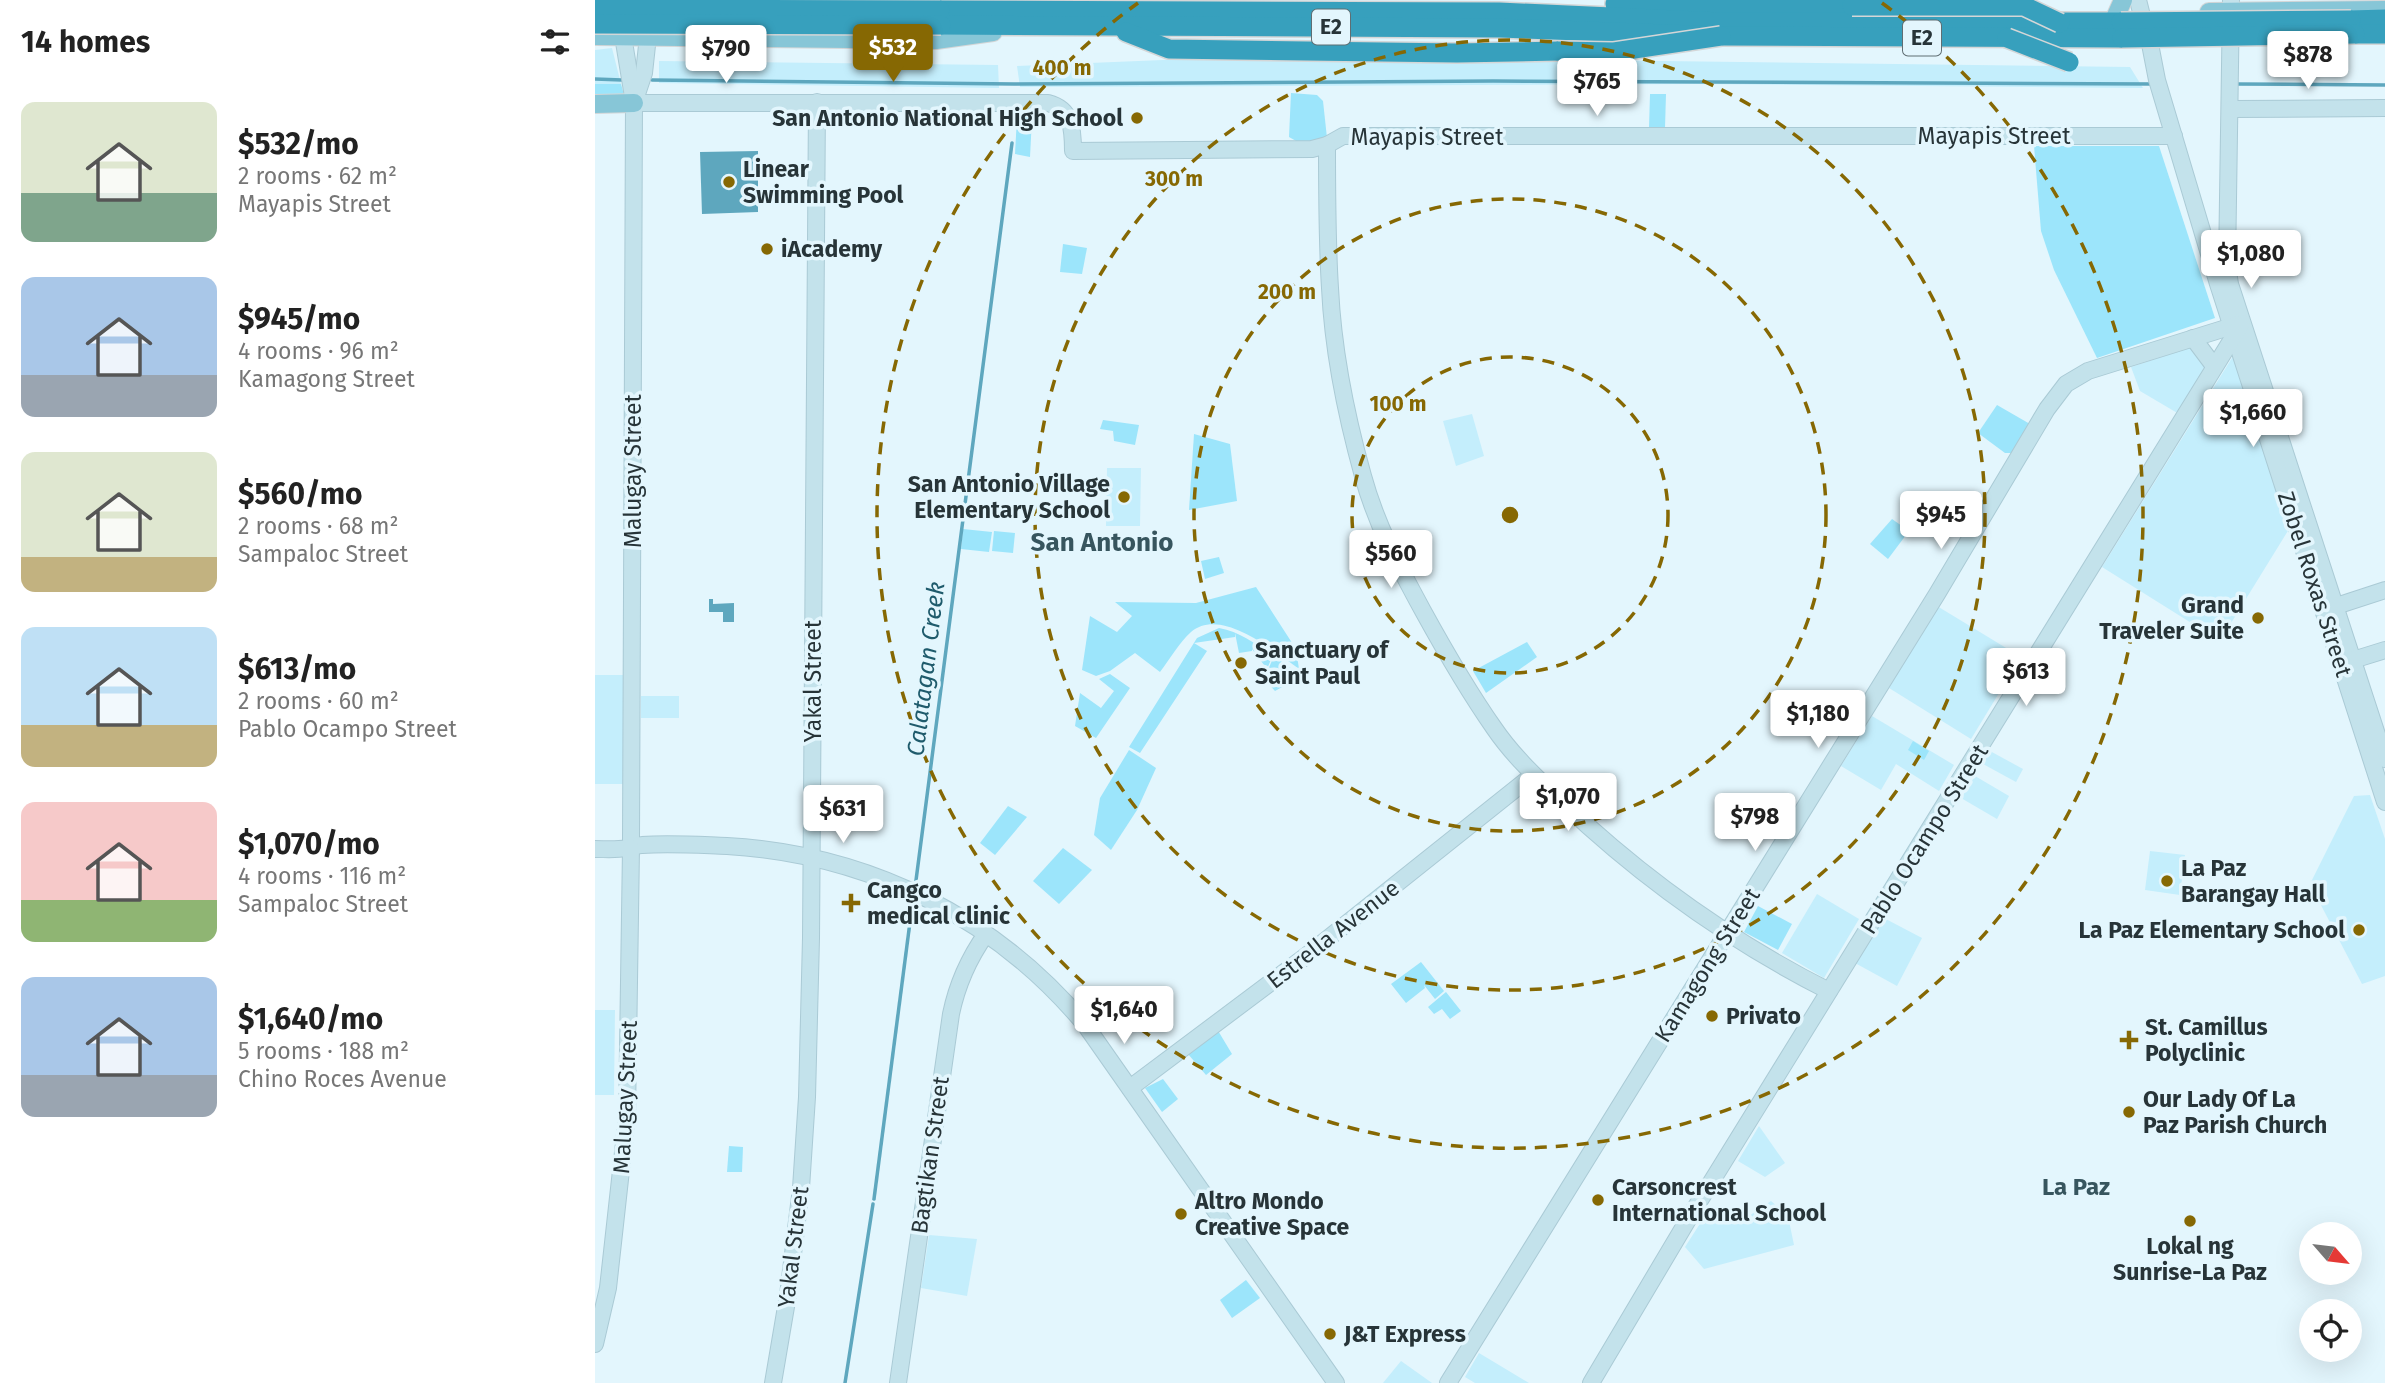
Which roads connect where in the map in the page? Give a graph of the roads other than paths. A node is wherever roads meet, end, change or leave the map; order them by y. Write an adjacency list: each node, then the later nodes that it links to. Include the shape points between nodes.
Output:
1 (624, 0): 22 (street, Malugay Street)
2 (651, 0): 23 (street, Malugay Street)
3 (961, 0): 6 (main road)
4 (2123, 0): 11 (main road)
5 (1332, 3): 6 (main road); 8 (main road)
6 (991, 5): 7 (main road)
7 (929, 6)
8 (1510, 6): 11 (main road, via 1792,22); 15 (highway, bridge, via 2024,6)
9 (595, 9): 15 (highway, E2, bridge, via 1499,12 1721,22)
10 (2385, 10): 12 (main road)
11 (2115, 18): 14 (main road)
12 (2231, 21): 13 (main road); 14 (main road); 14 (main road); 26 (main road); 31 (street)
13 (2385, 21): 15 (highway, E2, bridge)
14 (2144, 22): 19 (main road, via 1617,41 1500,33); 33 (street, Zobel Roxas Street)
15 (2060, 23)
16 (595, 24): 24 (highway, E2, bridge, via 1500,28)
17 (941, 29): 18 (main road)
18 (993, 32): 19 (main road); 23 (main road, via 936,40)
19 (1126, 32): 24 (highway, bridge, via 1169,49 1457,53 1614,52)
20 (2385, 34): 25 (highway, E2, bridge)
21 (595, 36): 22 (main road)
22 (623, 36): 23 (main road); 29 (street, Malugay Street)
23 (649, 36): 29 (street, Malugay Street)
24 (1721, 36): 25 (highway, E2)
25 (2007, 38): 27 (highway, bridge)
26 (2385, 40)
27 (2069, 62)
28 (817, 102): 29 (street, Mayapis Street); 34 (street, Mayapis Street, via 1041,102 1055,105 1069,116 1073,151 1312,149); 48 (street, Yakal Street)
29 (634, 103): 30 (main road); 46 (street, Malugay Street)
30 (595, 104)
31 (2231, 108): 32 (street); 35 (street, via 2227,265)
32 (2385, 108)
33 (2174, 136): 34 (street, Mayapis Street, via 1343,136); 35 (street, Zobel Roxas Street)
34 (1327, 145): 43 (street, via 1335,339 1350,424 1374,512 1447,655 1495,730)
35 (2236, 327): 36 (street, Kamagong Street); 37 (street, Pablo Ocampo Street); 39 (street, Zobel Roxas Street)
36 (2193, 338): 37 (street); 49 (street, Kamagong Street, via 2088,371 2066,384)
37 (2214, 366): 51 (street, Pablo Ocampo Street)
38 (2385, 590): 39 (street)
39 (2330, 608): 41 (street, Zobel Roxas Street); 44 (street, Zobel Roxas Street)
40 (2385, 650): 41 (street)
41 (2353, 660): 42 (street, Zobel Roxas Street)
42 (2385, 760)
43 (1534, 775): 49 (street, via 1597,834); 52 (street, Estrella Avenue, via 1313,951)
44 (2385, 802)
45 (595, 839): 46 (street)
46 (634, 844): 47 (street); 48 (street, via 729,846); 53 (street, Malugay Street, via 627,1116 608,1288)
47 (595, 849)
48 (811, 858): 50 (street, via 855,868 907,888); 54 (street, Yakal Street, via 804,1144)
49 (1728, 932): 51 (street); 57 (street, Kamagong Street)
50 (986, 934): 52 (street, via 1017,955 1059,995); 55 (street, Bagtikan Street, via 964,974 951,1014)
51 (1829, 991): 58 (street, Pablo Ocampo Street)
52 (1130, 1088): 56 (street)
53 (595, 1344)
54 (773, 1383)
55 (898, 1383)
56 (1336, 1383)
57 (1448, 1383)
58 (1591, 1383)

